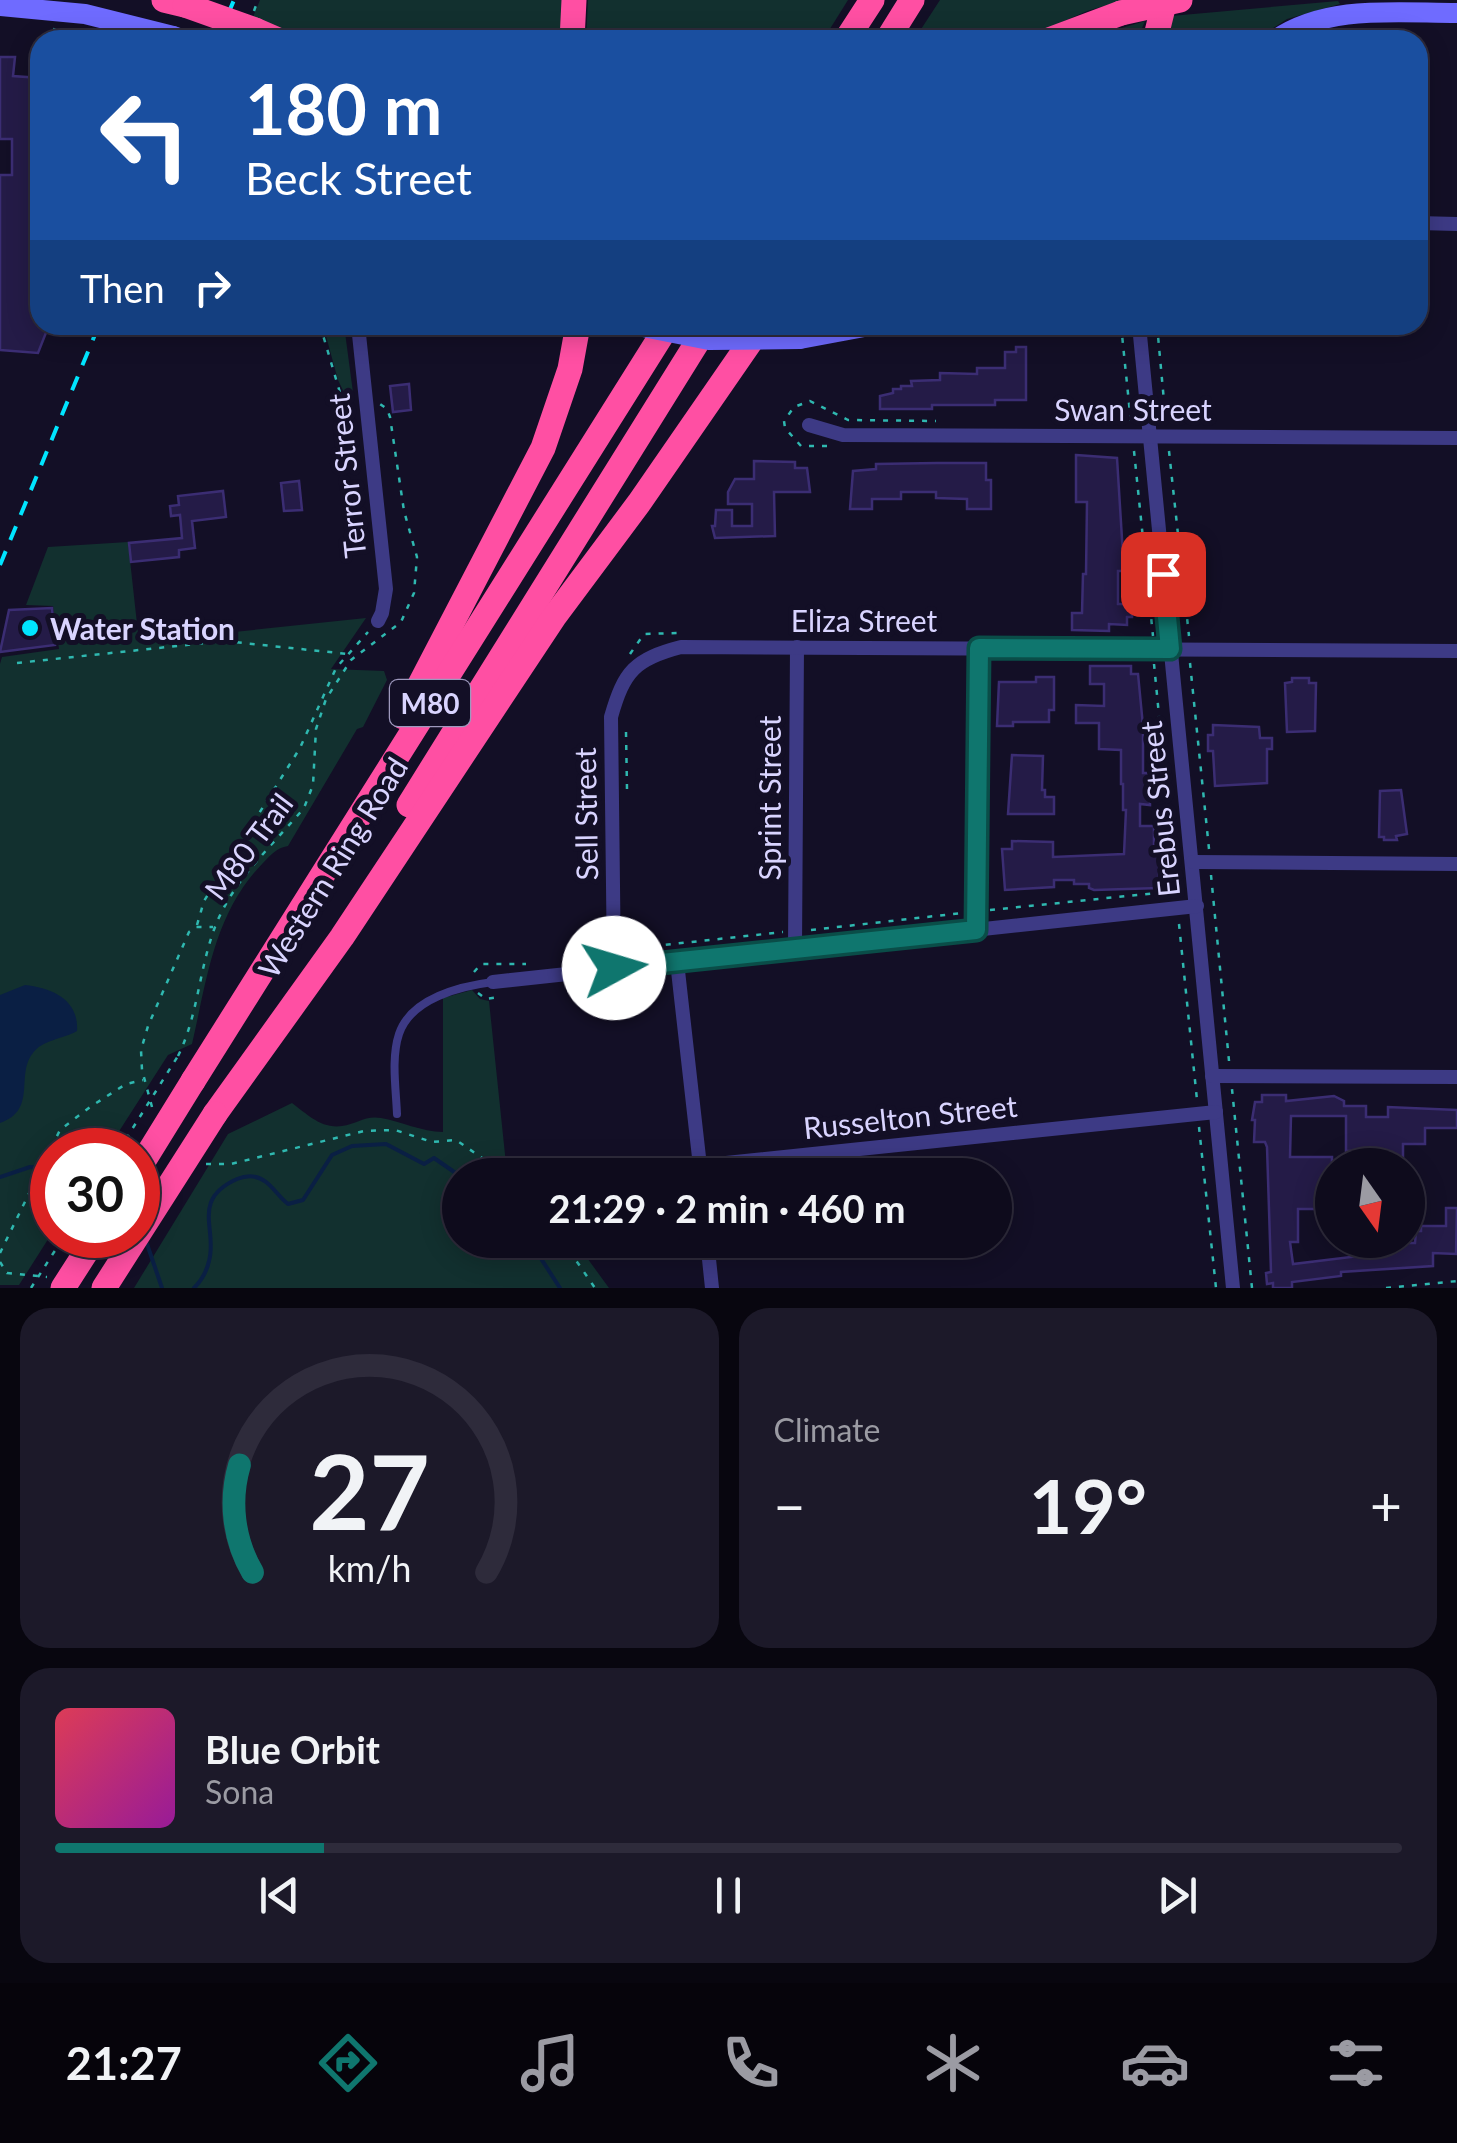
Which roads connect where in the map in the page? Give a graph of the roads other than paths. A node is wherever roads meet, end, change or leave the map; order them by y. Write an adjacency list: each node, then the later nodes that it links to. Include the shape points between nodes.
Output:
1 (574, 0): 11 (highway)
2 (872, 0): 12 (highway)
3 (912, 0): 13 (highway)
4 (1165, 0): 15 (highway)
5 (1180, 0): 14 (highway, bridge)
6 (175, 2): 10 (highway, bridge)
7 (0, 6): 9 (main road, via 84,14)
8 (1457, 13): 16 (main road, via 1338,16)
9 (147, 30)
10 (252, 30)
11 (572, 30)
12 (852, 30)
13 (893, 30)
14 (1076, 30)
15 (1158, 30)
16 (1297, 30)
17 (1428, 224): 18 (street)
18 (1457, 224)
19 (359, 335): 30 (street, Terror Street, via 386,589)
20 (577, 335): 46 (highway, via 555,418 508,517 408,708)
21 (662, 335): 46 (highway, Western Ring Road / M80)
22 (684, 335): 25 (main road, bridge)
23 (702, 335): 48 (highway, Western Ring Road / M80)
24 (755, 335): 48 (highway)
25 (825, 335)
26 (1139, 335): 28 (street, Erebus Street)
27 (810, 425): 28 (street, Swan Street, via 843,435)
28 (1150, 436): 29 (street, Swan Street); 33 (street, Erebus Street)
29 (1457, 438)
30 (378, 621)
31 (797, 647): 32 (street, Eliza Street); 35 (street, Eliza Street, via 682,647); 40 (street, Sprint Street)
32 (979, 648): 33 (street, Eliza Street); 39 (street)
33 (1170, 649): 34 (street, Eliza Street); 36 (street, Erebus Street)
34 (1457, 650)
35 (632, 661): 42 (street, Sell Street, via 611,717)
36 (1193, 862): 37 (street); 38 (street, Erebus Street)
37 (1457, 864)
38 (1197, 906): 39 (street); 44 (street, Erebus Street)
39 (976, 930): 40 (street)
40 (795, 949): 41 (street)
41 (677, 962): 42 (street); 51 (street)
42 (614, 968): 43 (street)
43 (493, 982): 49 (lane, via 432,1000 401,1029)
44 (1212, 1076): 45 (street); 47 (street, Erebus Street)
45 (1457, 1077)
46 (194, 1081): 50 (highway, Western Ring Road / M80, bridge)
47 (1216, 1112): 52 (street, Russelton Street); 58 (street, Erebus Street)
48 (215, 1114): 56 (highway, Western Ring Road / M80, bridge)
49 (397, 1114)
50 (160, 1135)
51 (700, 1158)
52 (807, 1158)
53 (83, 1258): 55 (highway, bridge)
54 (710, 1258): 57 (street)
55 (64, 1288)
56 (104, 1288)
57 (712, 1288)
58 (1233, 1288)

